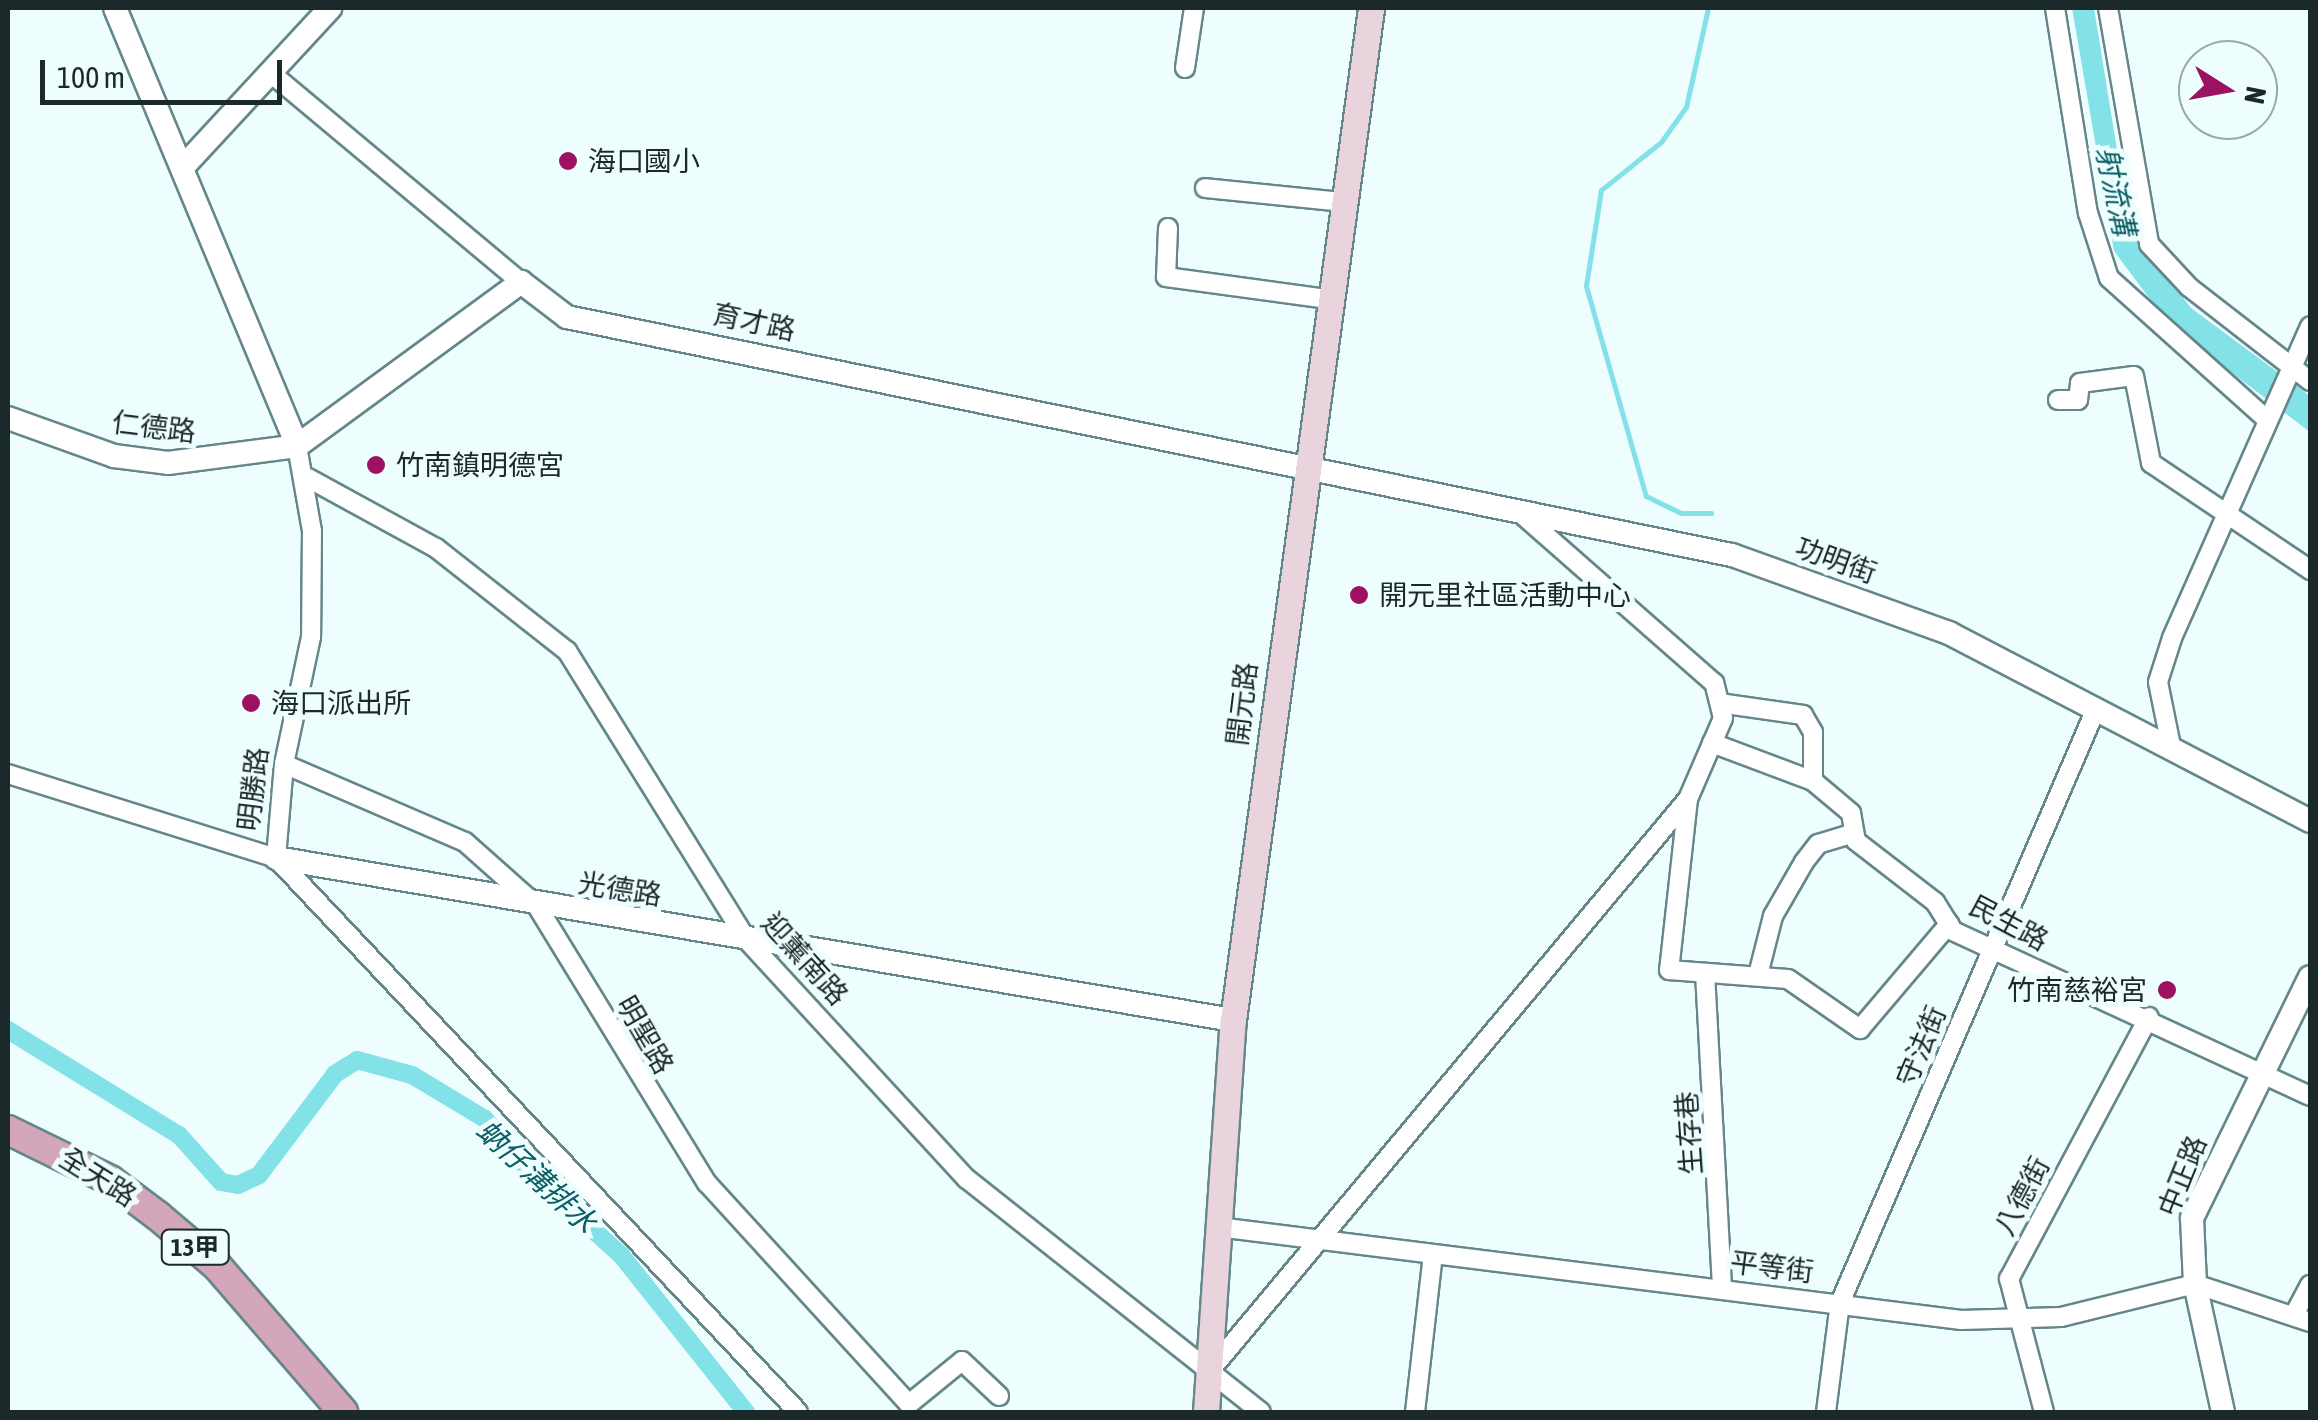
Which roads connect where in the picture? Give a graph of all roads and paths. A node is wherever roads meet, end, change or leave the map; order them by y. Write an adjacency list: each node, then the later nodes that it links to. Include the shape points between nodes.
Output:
1 (115, 8): 9 (street, 明勝路)
2 (330, 8): 8 (street)
3 (1194, 8): 7 (street)
4 (1371, 8): 11 (main road, 開元路)
5 (2055, 8): 19 (street, via 2088,212 2108,278)
6 (2108, 8): 16 (street, via 2149,244 2189,288)
7 (1185, 68)
8 (272, 74): 9 (street); 13 (street, 育才路)
9 (183, 167): 21 (street, 明勝路)
10 (1205, 188): 11 (street)
11 (1342, 202): 14 (main road, 開元路)
12 (1168, 228): 14 (street, via 1166,277)
13 (521, 282): 21 (street); 22 (street, 育才路, via 567,317)
14 (1327, 299): 22 (main road, 開元路)
15 (2310, 326): 16 (street)
16 (2290, 371): 17 (street); 19 (street)
17 (2310, 381)
18 (2058, 400): 25 (street, via 2078,400 2080,383 2134,376 2150,464)
19 (2267, 416): 25 (street)
20 (8, 418): 21 (street, 仁德路, via 114,456 168,464)
21 (297, 446): 23 (street, 明勝路)
22 (1302, 466): 24 (street, 功明街); 46 (main road, 開元路)
23 (308, 478): 31 (street, 明勝路, via 311,636); 40 (street, 迎薰南路, via 436,548 567,651)
24 (1517, 510): 27 (street, via 1547,546 1714,683); 28 (street, 功明街, via 1798,577 1949,633)
25 (2225, 512): 26 (street); 30 (street, via 2158,682)
26 (2310, 570)
27 (1726, 704): 29 (street); 33 (street, via 1803,715 1813,732)
28 (2096, 710): 30 (street, 功明街); 41 (street, 守法街)
29 (1712, 743): 33 (street); 34 (street)
30 (2171, 746): 35 (street, 功明街)
31 (284, 764): 37 (street, 明勝路); 38 (street, 明聖路, via 465,842)
32 (8, 774): 37 (street, 光德路)
33 (1813, 782): 36 (street, 民生路, via 1851,813)
34 (1688, 799): 43 (street, via 1669,970); 51 (street)
35 (2310, 820)
36 (1850, 834): 39 (street, 民生路); 42 (street, via 1818,844 1804,862 1774,916)
37 (276, 858): 38 (street, 光德路); 62 (street, 明勝路)
38 (537, 906): 40 (street, 光德路); 60 (street, 明聖路, via 706,1183 909,1404 962,1360)
39 (1949, 924): 41 (street, 民生路); 42 (street, via 1860,1030 1788,979)
40 (746, 939): 46 (street, 光德路); 59 (street, 迎薰南路, via 967,1178)
41 (1992, 951): 45 (street, 民生路); 56 (street, 守法街)
42 (1760, 971): 43 (street)
43 (1705, 973): 55 (street, 生存巷)
44 (2310, 978): 47 (street, 中正路)
45 (2149, 1017): 47 (street, 民生路); 58 (street, 八德街, via 2008,1279)
46 (1233, 1020): 50 (main road, 開元路)
47 (2262, 1069): 48 (street, 民生路); 53 (street, 中正路, via 2192,1218)
48 (2310, 1096)
49 (8, 1130): 61 (main road, 全天路 / 13甲, via 110,1180 158,1216 217,1266)
50 (1218, 1226): 51 (street, 平等街); 59 (main road, 開元路)
51 (1321, 1242): 52 (street, 平等街); 59 (street)
52 (1433, 1255): 55 (street, 平等街); 65 (street)
53 (2195, 1284): 57 (street); 58 (street, 平等街); 68 (street, 中正路)
54 (2310, 1285): 57 (street)
55 (1722, 1289): 56 (street, 平等街)
56 (1840, 1303): 58 (street, 平等街); 66 (street, 守法街)
57 (2302, 1319)
58 (2026, 1321): 67 (street, 八德街)
59 (1208, 1373): 63 (main road, 開元路); 64 (street, 迎薰南路)
60 (999, 1396)
61 (342, 1412)
62 (798, 1412)
63 (1206, 1412)
64 (1261, 1412)
65 (1415, 1412)
66 (1826, 1412)
67 (2044, 1412)
68 (2222, 1412)

